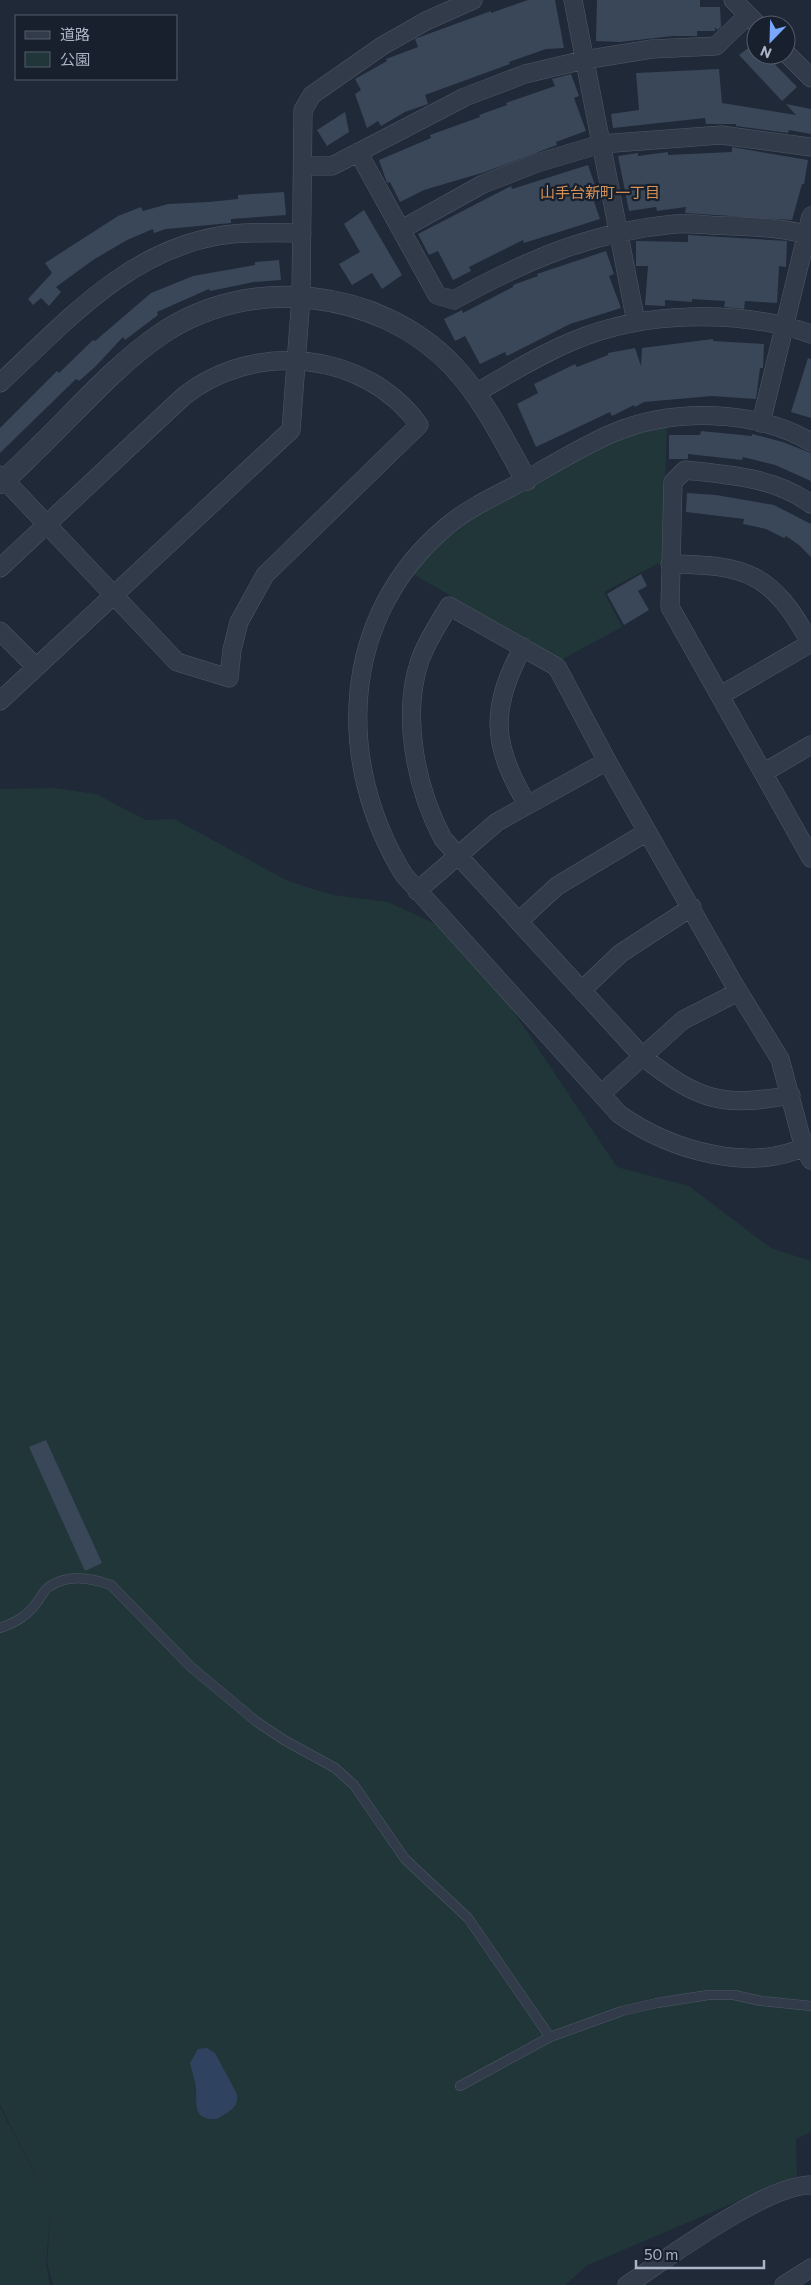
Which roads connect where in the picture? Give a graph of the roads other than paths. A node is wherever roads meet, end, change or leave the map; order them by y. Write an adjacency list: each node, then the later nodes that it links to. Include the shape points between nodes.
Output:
1 (473, 0): 12 (street, via 382,46 312,95 304,110)
2 (573, 0): 6 (street)
3 (733, 0): 4 (street)
4 (748, 15)
5 (746, 25): 6 (street, via 716,46 652,49)
6 (584, 60): 9 (street); 11 (street, via 526,74 465,97)
7 (796, 63): 8 (street)
8 (811, 78)
9 (601, 144): 10 (street, via 721,135); 14 (street, via 537,163 483,184); 15 (street)
10 (811, 147)
11 (358, 152): 12 (street, via 332,166); 14 (street)
12 (303, 166): 16 (street)
13 (811, 216): 17 (street)
14 (402, 229): 15 (street, via 437,295 454,300 561,248)
15 (618, 232): 17 (street, via 677,224 750,227); 19 (street)
16 (302, 234): 18 (street); 23 (street, via 218,236 187,244 134,266 85,304)
17 (809, 235): 20 (street)
18 (301, 298): 22 (street); 24 (street, via 334,301 396,324 424,341 452,365); 27 (street, via 260,298 223,304 161,334 132,357)
19 (636, 322): 20 (street, via 692,317 734,318); 24 (street, via 574,340)
20 (785, 325): 21 (street); 25 (street)
21 (811, 334)
22 (298, 359): 30 (street, via 259,363 199,384); 33 (street, via 291,430); 33 (street, via 337,367 372,382 408,409 419,425 265,575 239,622 228,678 177,662)
23 (0, 383)
24 (476, 393): 28 (street)
25 (761, 423): 26 (street); 28 (street, via 721,416 650,421 613,433)
26 (811, 442)
27 (2, 479): 30 (street)
28 (526, 480): 47 (street, via 454,521 420,551 401,575 370,636 361,672 357,731 367,791 387,847)
29 (811, 504): 31 (street, via 778,486 749,477 685,470 673,482)
30 (45, 525): 32 (street); 33 (street)
31 (670, 564): 35 (street, via 709,564 734,568 757,577 779,595); 38 (street, via 670,607)
32 (0, 568)
33 (112, 595): 37 (street)
34 (0, 631): 37 (street)
35 (811, 644): 38 (street)
36 (522, 647): 41 (street, via 557,667); 43 (street, via 506,677 499,704 499,732 504,760); 46 (street, via 449,606 420,660 412,726 418,768 431,816 443,839)
37 (36, 667): 39 (street)
38 (721, 695): 42 (street)
39 (0, 701)
40 (811, 745): 42 (street)
41 (606, 761): 43 (street); 44 (street)
42 (763, 773): 45 (street)
43 (527, 804): 46 (street, via 497,822)
44 (647, 832): 48 (street); 49 (street, via 557,886)
45 (810, 852)
46 (458, 855): 47 (street); 49 (street)
47 (417, 891): 53 (street)
48 (692, 907): 50 (street, via 621,953); 51 (street)
49 (519, 921): 50 (street)
50 (582, 990): 52 (street)
51 (738, 992): 52 (street, via 683,1020); 54 (street, via 780,1059)
52 (643, 1056): 53 (street); 54 (street, via 688,1090 717,1099 740,1101)
53 (602, 1094): 55 (street, via 619,1114 640,1129 694,1151 748,1158)
54 (790, 1095): 55 (street)
55 (809, 1151)
56 (0, 1628): 58 (lane, via 24,1618 49,1586 59,1582 82,1579 111,1585 191,1667 257,1722 335,1768 354,1785 405,1859 468,1918)
57 (811, 2006): 58 (lane, via 734,1996 692,1995 622,2011)
58 (550, 2037): 59 (lane)
59 (460, 2086)
60 (811, 2185): 63 (street, via 769,2196)
61 (811, 2268): 62 (street)
62 (788, 2284)
63 (627, 2285)

